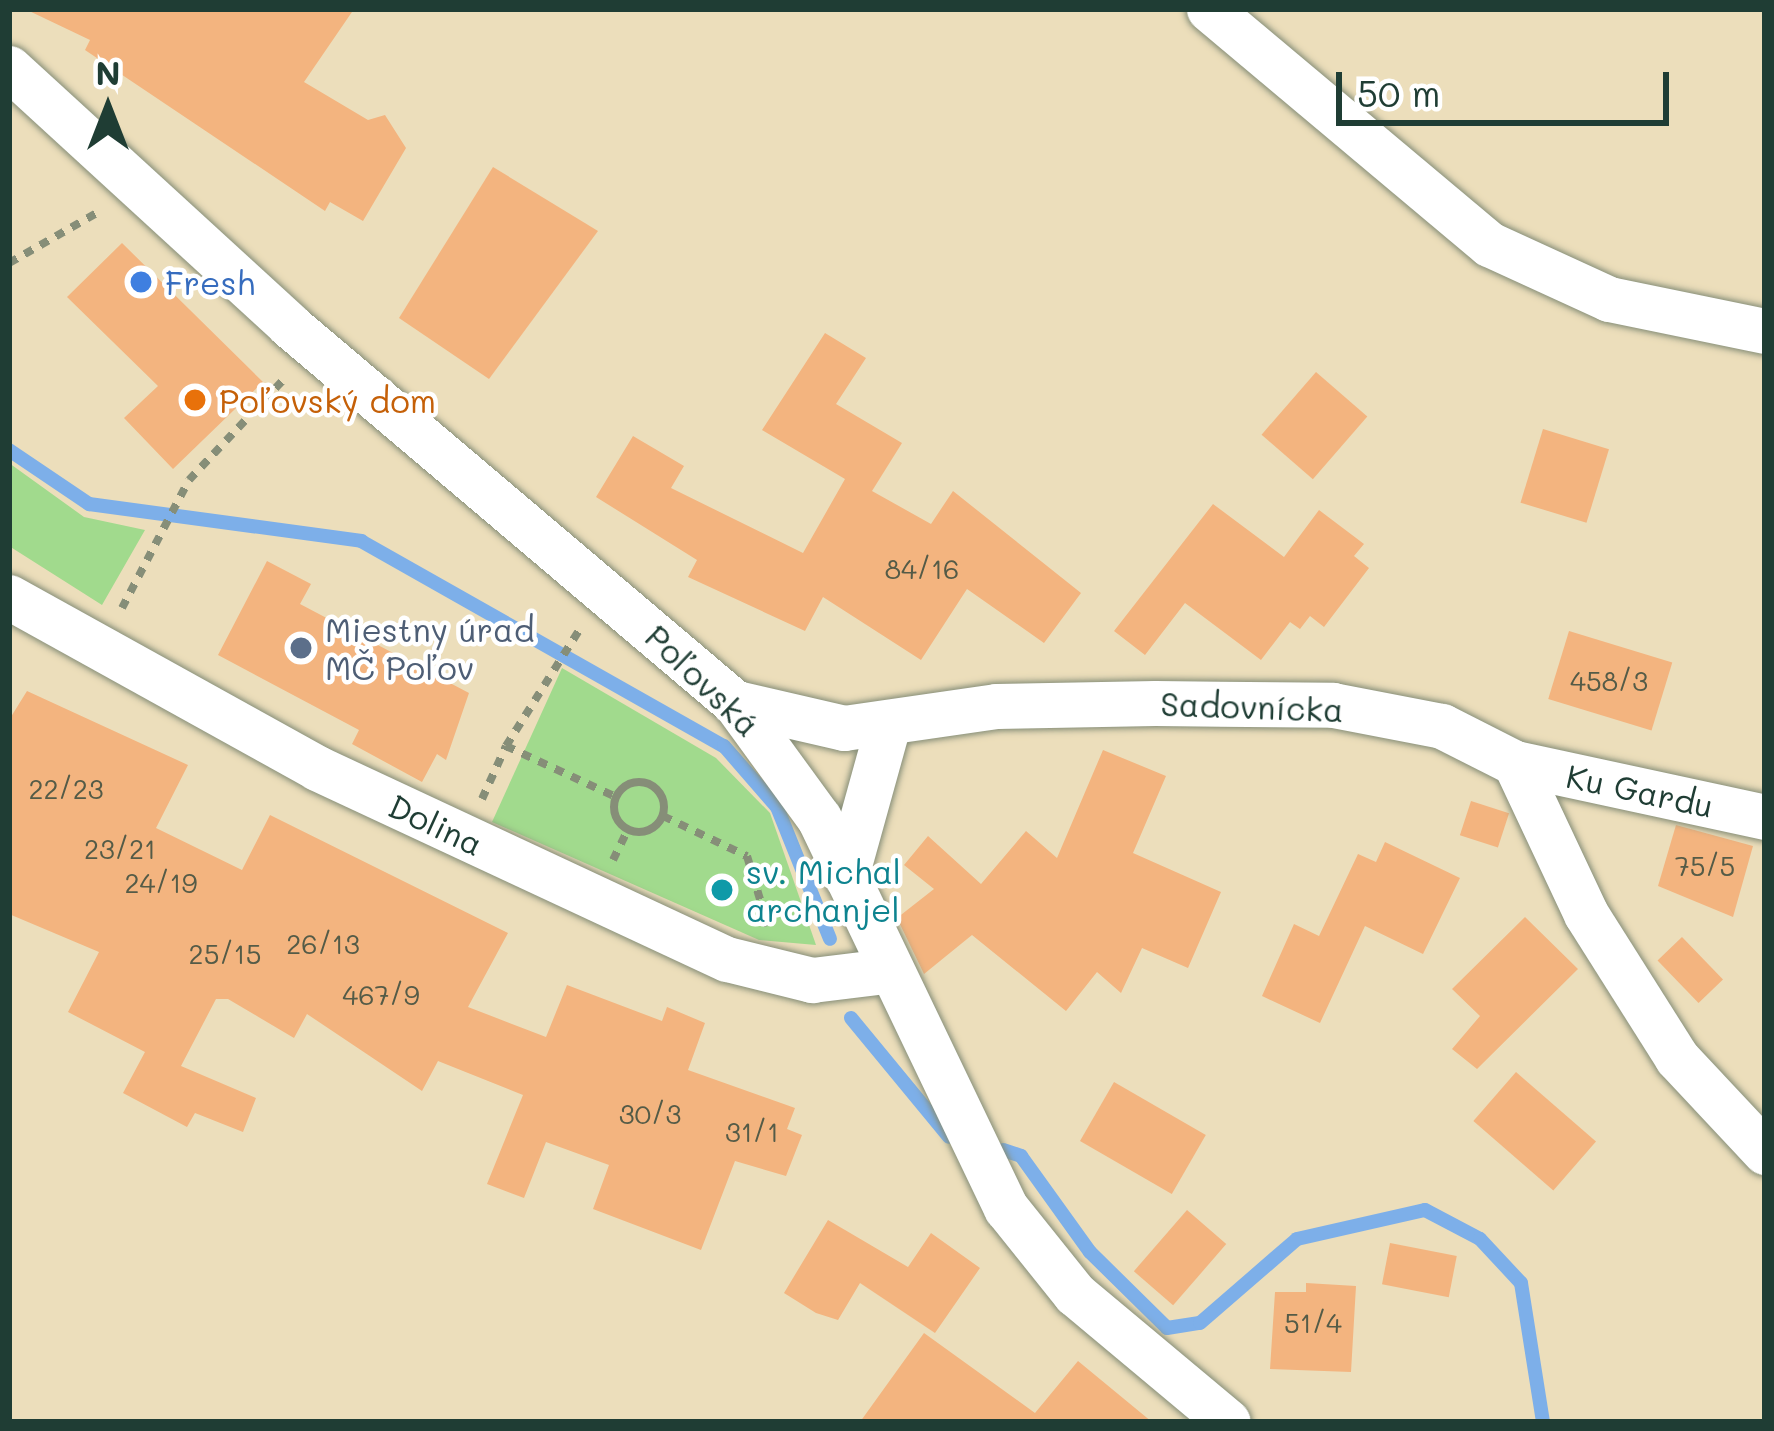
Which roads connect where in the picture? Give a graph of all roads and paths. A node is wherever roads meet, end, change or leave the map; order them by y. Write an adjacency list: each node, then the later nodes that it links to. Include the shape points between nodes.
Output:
1 (1209, 9): 5 (street, via 1489,244 1609,299)
2 (9, 68): 3 (street, Poľovská)
3 (141, 188): 4 (path); 6 (street, Poľovská)
4 (9, 263)
5 (1765, 331)
6 (314, 346): 8 (path, via 189,480); 12 (street, Poľovská)
7 (134, 548): 8 (path)
8 (149, 555): 11 (path)
9 (9, 597): 11 (street, Dolina)
10 (569, 644): 14 (path)
11 (101, 649): 19 (street, Dolina)
12 (735, 703): 13 (street, Sadovnícka, via 806,726); 20 (street, Poľovská, via 798,782)
13 (886, 728): 15 (street, Sadovnícka, via 996,706 1333,705 1442,726); 20 (street)
14 (506, 746): 16 (path); 19 (path)
15 (1515, 763): 18 (street, Ku Gardu); 23 (street, via 1586,914 1677,1058)
16 (616, 797): 17 (path, via 628,829); 17 (path, via 628,784 652,785)
17 (663, 815): 22 (path, via 747,856)
18 (1765, 817)
19 (464, 837): 22 (street, Dolina)
20 (846, 876): 21 (street, Poľovská)
21 (885, 971): 22 (street, Dolina, via 847,981); 24 (street, Poľovská, via 968,1116 989,1179 1076,1294)
22 (781, 975)
23 (1765, 1152)
24 (1228, 1422)

